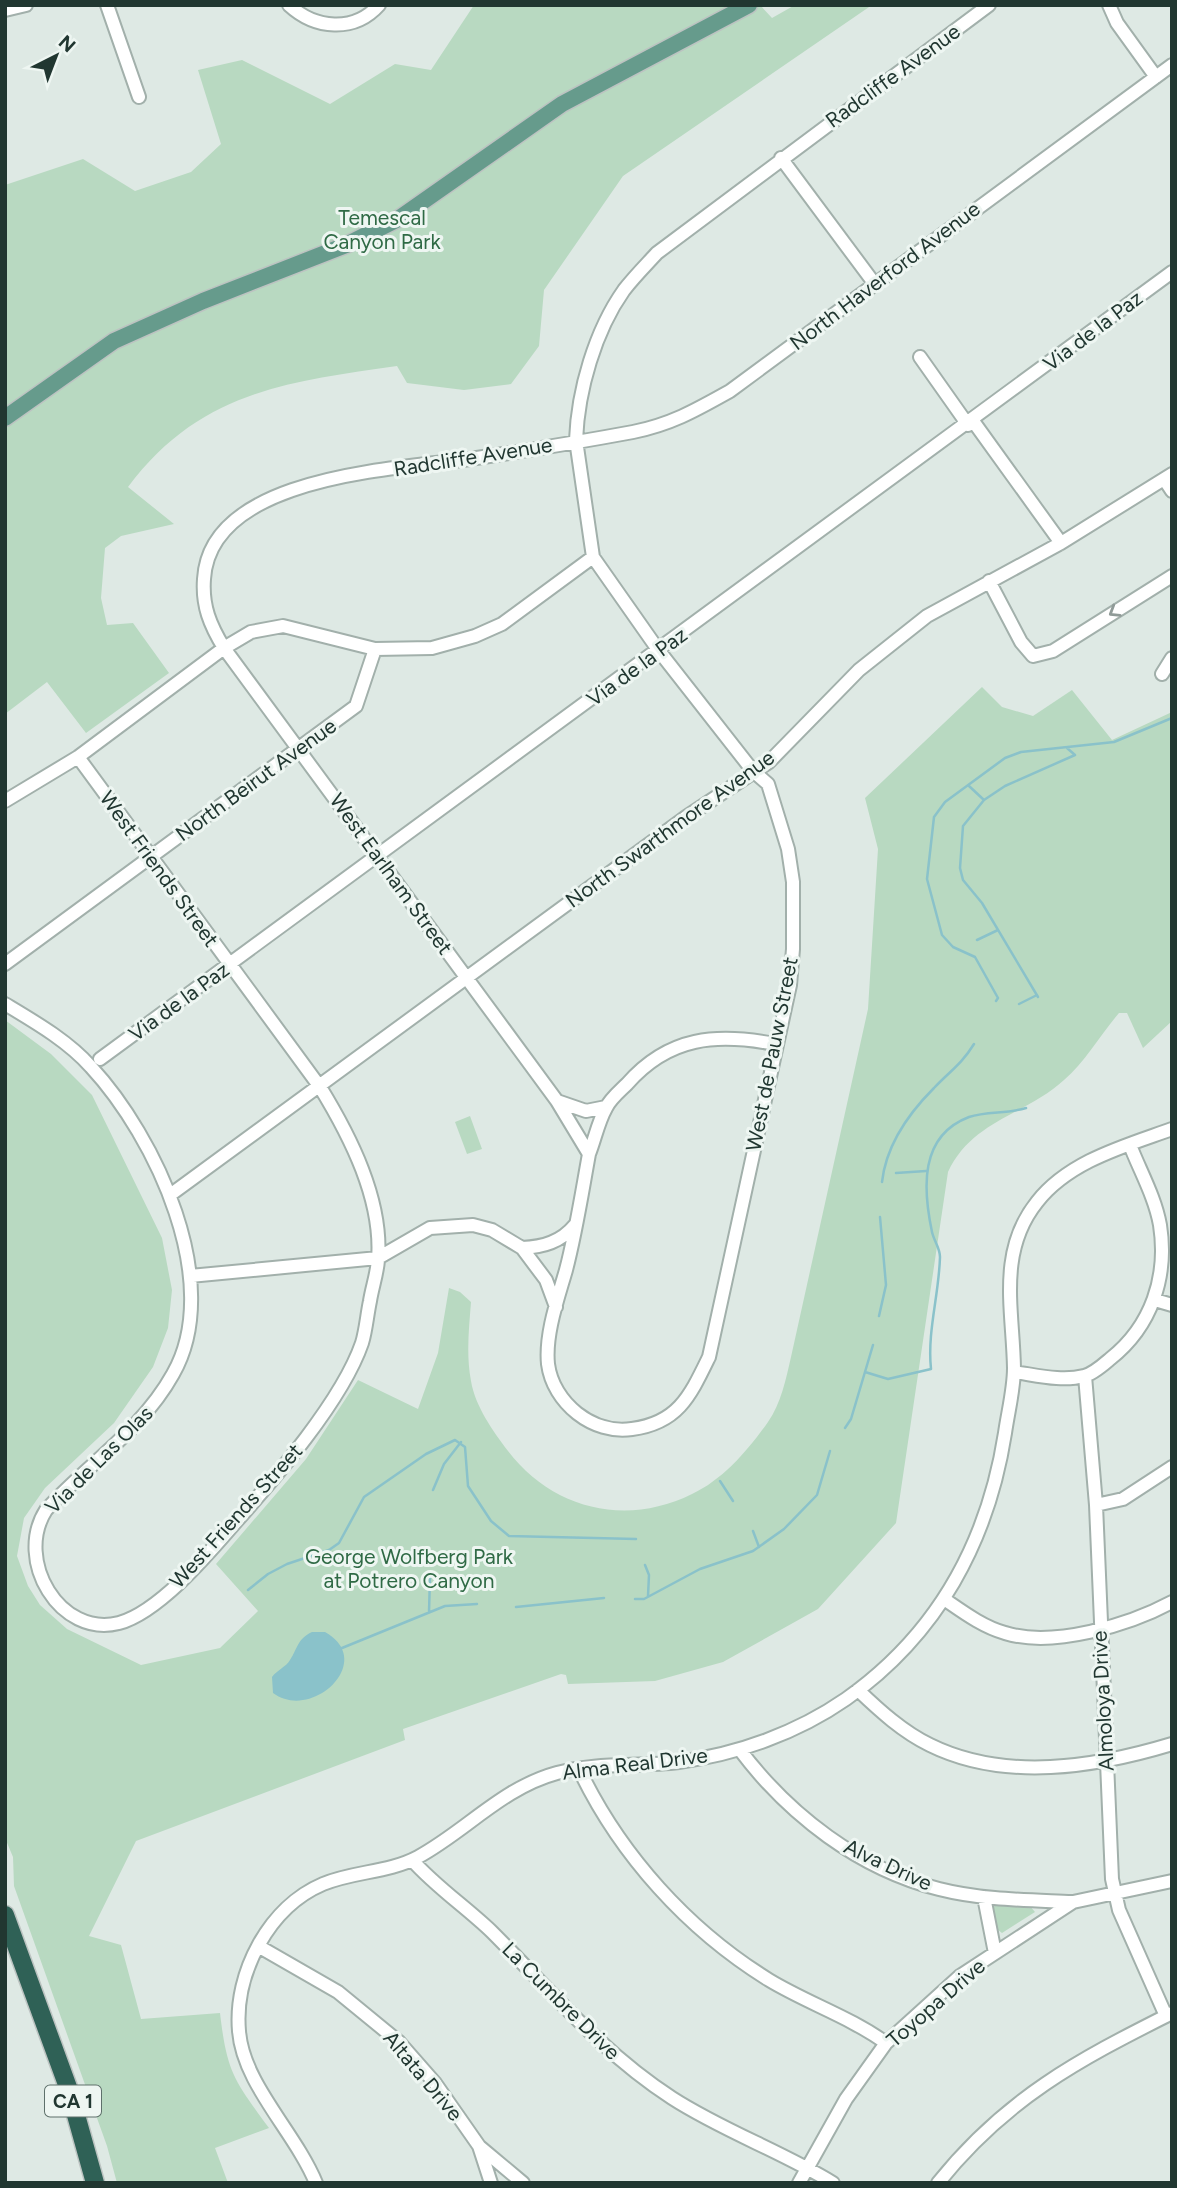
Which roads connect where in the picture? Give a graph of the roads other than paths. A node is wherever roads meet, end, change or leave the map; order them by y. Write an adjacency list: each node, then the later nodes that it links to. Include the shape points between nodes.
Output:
1 (26, 5): 8 (street)
2 (107, 5): 11 (street)
3 (289, 5): 4 (street, via 328,26 355,22)
4 (379, 5)
5 (749, 5): 16 (main road, via 562,104 398,219 114,341)
6 (989, 5): 12 (street, Radcliffe Avenue)
7 (1110, 5): 10 (street, via 1117,23)
8 (5, 10)
9 (1172, 65): 10 (street, North Haverford Avenue)
10 (1156, 77): 14 (street, North Haverford Avenue)
11 (139, 97)
12 (781, 158): 14 (street); 18 (street, Radcliffe Avenue, via 657,253 624,290 598,334)
13 (1172, 272): 17 (street, Via de la Paz)
14 (874, 283): 18 (street, North Haverford Avenue, via 730,391 677,422)
15 (920, 357): 17 (street)
16 (5, 418)
17 (970, 423): 21 (street); 27 (street, Via de la Paz)
18 (576, 440): 22 (street); 25 (street, Radcliffe Avenue, via 333,479 298,487 257,506 226,529 205,570 203,600)
19 (1168, 477): 20 (street); 21 (street, North Swarthmore Avenue)
20 (1172, 491)
21 (1061, 543): 24 (street, North Swarthmore Avenue)
22 (593, 557): 26 (street, via 502,624 475,636 432,648); 27 (street)
23 (1172, 576): 24 (street, one-way to 24, via 1053,650 1033,656)
24 (989, 581): 32 (street, North Swarthmore Avenue, via 927,616 859,670)
25 (224, 648): 26 (street, via 251,632 283,625); 30 (street, West Earlham Street); 31 (street)
26 (375, 649): 30 (street, North Beirut Avenue, via 356,706)
27 (659, 651): 33 (street); 36 (street, Via de la Paz)
28 (1172, 658): 29 (street)
29 (1162, 674)
30 (300, 748): 36 (street, West Earlham Street); 37 (street, North Beirut Avenue)
31 (78, 757): 35 (street); 37 (street, West Friends Street)
32 (769, 762): 33 (street, North Swarthmore Avenue); 34 (street)
33 (753, 771): 34 (street); 40 (street, North Swarthmore Avenue)
34 (768, 784): 42 (street, West de Pauw Street, via 788,849 793,912 790,985)
35 (5, 801)
36 (377, 855): 39 (street, Via de la Paz); 40 (street, West Earlham Street)
37 (149, 857): 38 (street, North Beirut Avenue); 39 (street, West Friends Street)
38 (5, 964)
39 (229, 966): 43 (street, Via de la Paz); 44 (street, West Friends Street)
40 (466, 978): 44 (street, North Swarthmore Avenue); 45 (street, West Earlham Street)
41 (5, 1004): 50 (street, Via de Las Olas, via 42,1026 90,1065 132,1117)
42 (775, 1044): 46 (street, via 738,1037 707,1038 672,1048 632,1077); 58 (street, West de Pauw Street, via 719,1320 709,1357 676,1413 622,1431 602,1428 570,1408 558,1394 548,1362)
43 (100, 1059)
44 (320, 1087): 50 (street, North Swarthmore Avenue); 53 (street, West Friends Street, via 346,1130 364,1173)
45 (557, 1101): 46 (street, via 586,1111); 49 (street, West Earlham Street)
46 (606, 1107): 49 (street)
47 (1172, 1129): 48 (street, Alma Real Drive)
48 (1130, 1144): 55 (street, via 1155,1204); 59 (street, Alma Real Drive, via 1083,1164 1058,1181 1036,1203 1020,1231 1008,1284)
49 (589, 1154): 51 (street)
50 (170, 1195): 54 (street, Via de Las Olas)
51 (575, 1225): 52 (street, via 554,1241); 58 (street)
52 (526, 1248): 53 (street, via 492,1230 453,1224 430,1228); 58 (street)
53 (378, 1258): 54 (street); 65 (street, West Friends Street, via 362,1343 341,1383 303,1441 208,1554 160,1600 120,1623 97,1624)
54 (190, 1276): 65 (street, Via de Las Olas, via 192,1312 174,1373 155,1403 119,1443 60,1495 39,1522 35,1538 38,1575)
55 (1166, 1281): 56 (street)
56 (1155, 1300): 57 (street); 60 (street, via 1127,1344)
57 (1172, 1305)
58 (556, 1307)
59 (1014, 1372): 60 (street); 63 (street, Alma Real Drive, via 998,1479 985,1519)
60 (1085, 1376): 62 (street, Almoloya Drive)
61 (1172, 1467): 62 (street, via 1123,1499)
62 (1096, 1505): 66 (street, Almoloya Drive)
63 (944, 1599): 66 (street, via 1005,1634 1057,1636); 67 (street, Alma Real Drive, via 893,1660)
64 (1172, 1602): 66 (street)
65 (60, 1606)
66 (1100, 1629): 70 (street, Almoloya Drive)
67 (858, 1690): 69 (street, Alma Real Drive, via 785,1733); 70 (street, via 903,1728 963,1757 1015,1766)
68 (1172, 1744): 70 (street)
69 (740, 1750): 71 (street, Alma Real Drive, via 678,1762); 75 (street, Alva Drive, via 783,1801 824,1835 879,1866 937,1889)
70 (1106, 1761): 74 (street, Almoloya Drive)
71 (579, 1769): 72 (street, Alma Real Drive, via 517,1789); 81 (street, via 635,1861 696,1925 772,1981)
72 (412, 1860): 78 (street, Alma Real Drive, via 346,1876 305,1893 277,1919); 83 (street, La Cumbre Drive, via 490,1930 592,2037 633,2071 717,2124)
73 (1172, 1881): 74 (street, Toyopa Drive)
74 (1114, 1895): 76 (street, Toyopa Drive); 80 (street, Almoloya Drive)
75 (984, 1897): 76 (street, Alva Drive); 79 (street)
76 (1073, 1902): 79 (street, Toyopa Drive)
77 (5, 1915): 84 (highway, CA 1, via 69,2090)
78 (258, 1946): 82 (street, Altata Drive, via 372,2016 435,2083); 85 (street, Alma Real Drive, via 242,1983 239,2036 257,2087 291,2134)
79 (995, 1953): 81 (street, Toyopa Drive, via 960,1976)
80 (1169, 2014): 90 (street, via 1019,2099 986,2128)
81 (886, 2043): 83 (street, Toyopa Drive)
82 (479, 2146): 86 (street, Altata Drive); 87 (street)
83 (806, 2166): 88 (street, Toyopa Drive); 89 (street, La Cumbre Drive)
84 (95, 2183)
85 (316, 2183)
86 (491, 2183)
87 (523, 2183)
88 (799, 2183)
89 (833, 2183)
90 (938, 2183)

